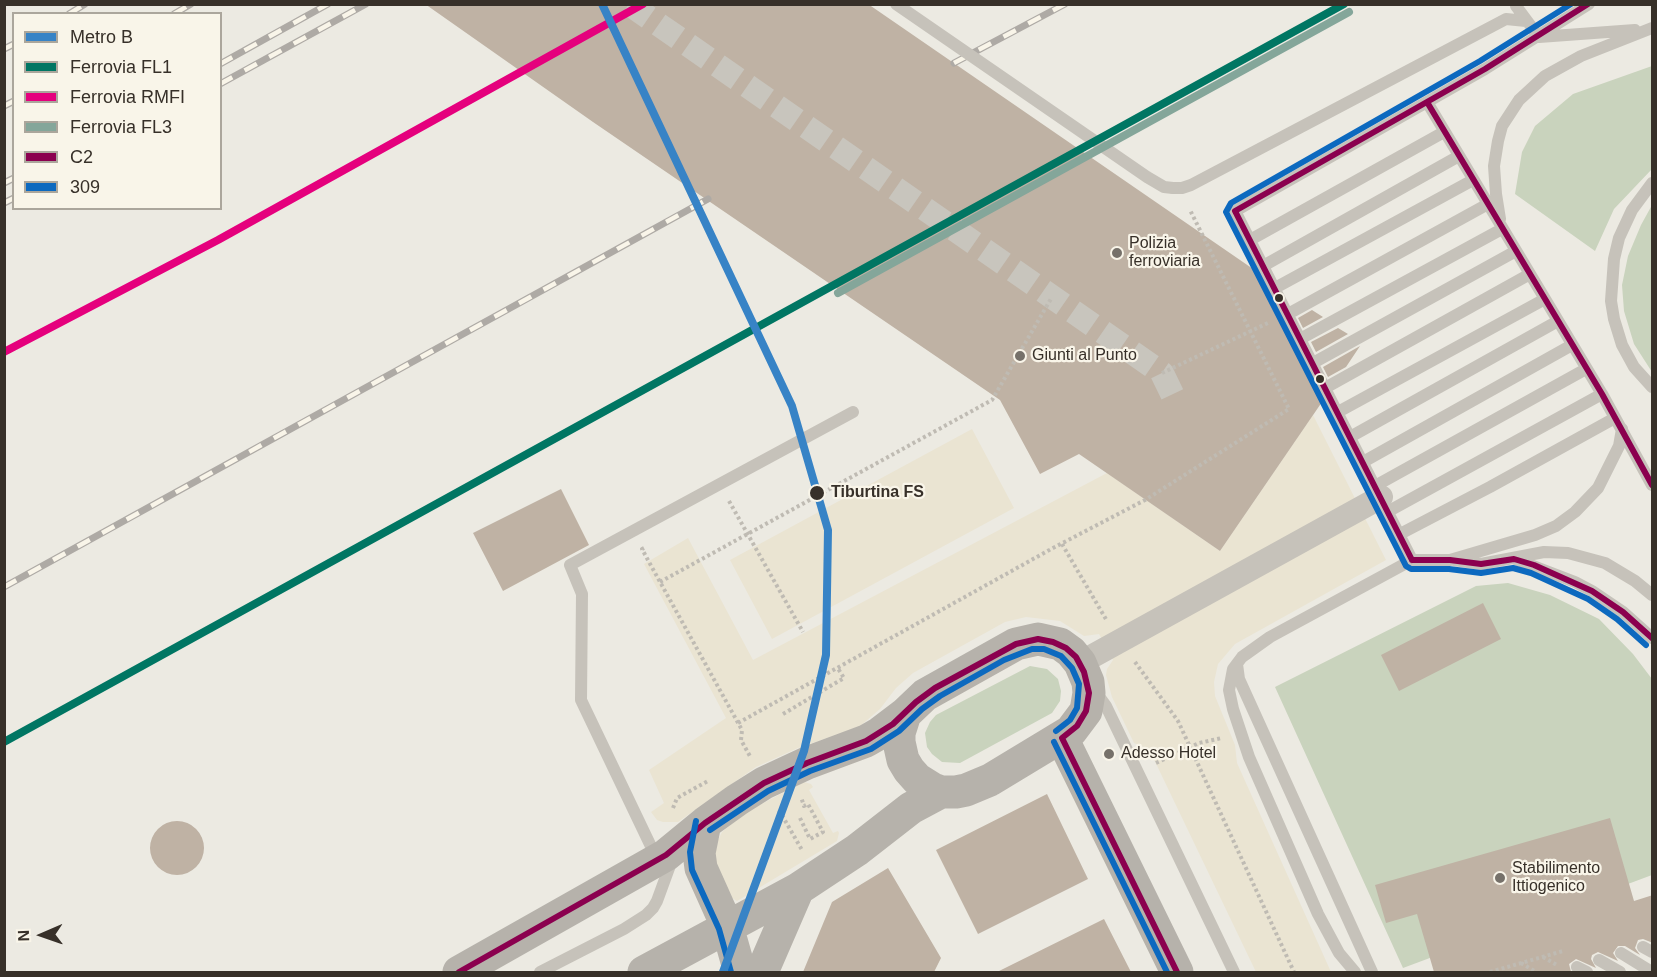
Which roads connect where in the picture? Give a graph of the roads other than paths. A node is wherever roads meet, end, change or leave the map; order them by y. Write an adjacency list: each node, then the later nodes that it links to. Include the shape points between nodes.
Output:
1 (896, 4): 4 (lane, bridge, via 1147,177 1173,188 1191,185 1506,19)
2 (1589, 4): 6 (lane)
3 (1516, 6): 4 (lane)
4 (1526, 21): 6 (lane)
5 (1650, 28): 6 (lane); 13 (lane, via 1558,68 1520,100 1502,126 1494,166)
6 (1539, 37): 7 (lane)
7 (1426, 102): 8 (lane); 14 (lane, via 1234,211)
8 (1444, 132): 9 (lane); 14 (lane)
9 (1459, 156): 10 (lane); 16 (lane)
10 (1473, 180): 12 (lane); 18 (lane)
11 (1653, 183): 26 (lane, via 1632,210 1619,238 1611,301 1627,354)
12 (1488, 204): 13 (lane); 20 (lane)
13 (1502, 229): 15 (lane); 22 (lane)
14 (1250, 240): 16 (lane)
15 (1516, 251): 17 (lane); 24 (lane)
16 (1263, 266): 18 (lane)
17 (1530, 274): 19 (lane); 27 (lane)
18 (1275, 288): 20 (lane)
19 (1545, 299): 21 (lane); 30 (lane)
20 (1288, 314): 22 (lane)
21 (1558, 321): 23 (lane); 33 (lane)
22 (1300, 339): 24 (lane)
23 (1572, 345): 25 (lane); 34 (lane)
24 (1313, 363): 27 (lane)
25 (1586, 369): 28 (lane); 36 (lane)
26 (1653, 387)
27 (1325, 388): 30 (lane)
28 (1602, 394): 31 (lane); 36 (lane)
29 (853, 412): 49 (lane, via 570,565 582,594 581,700)
30 (1338, 412): 33 (lane)
31 (1615, 418): 32 (lane); 37 (lane)
32 (1622, 429): 35 (lane); 40 (lane, via 1619,446 1598,488 1575,512 1535,535)
33 (1350, 437): 34 (lane)
34 (1363, 462): 36 (lane)
35 (1653, 485)
36 (1382, 498): 37 (lane); 44 (street)
37 (1400, 534): 39 (lane)
38 (1514, 559): 40 (lane, via 1481,564); 41 (lane, via 1544,552 1578,555 1605,563); 42 (lane, via 1592,591)
39 (1412, 560): 40 (lane); 43 (lane, via 1270,637)
40 (1450, 560)
41 (1653, 595)
42 (1653, 638)
43 (1237, 664): 61 (lane, via 1229,690 1248,757 1318,914); 62 (lane, via 1239,679)
44 (1084, 673): 45 (street, via 1071,652 1060,644 1038,639 1024,641 935,688); 46 (street, via 1089,693 1086,711 1077,726); 60 (lane, via 1106,706)
45 (905, 714): 47 (street, via 898,742 903,760 917,780); 48 (street, via 866,741 764,783)
46 (1062, 738): 47 (street, via 979,785); 59 (street)
47 (941, 792): 50 (street, via 911,808)
48 (705, 823): 49 (street); 51 (street, via 699,861)
49 (667, 854): 54 (street); 55 (lane, via 661,893 653,908 624,929)
50 (798, 889): 51 (street); 58 (street)
51 (727, 926): 56 (street); 57 (street)
52 (1621, 953): 64 (lane)
53 (1599, 960): 63 (lane)
54 (459, 972)
55 (540, 972)
56 (644, 972)
57 (740, 972)
58 (762, 972)
59 (1178, 972)
60 (1234, 972)
61 (1355, 972)
62 (1372, 972)
63 (1620, 972)
64 (1653, 972)

